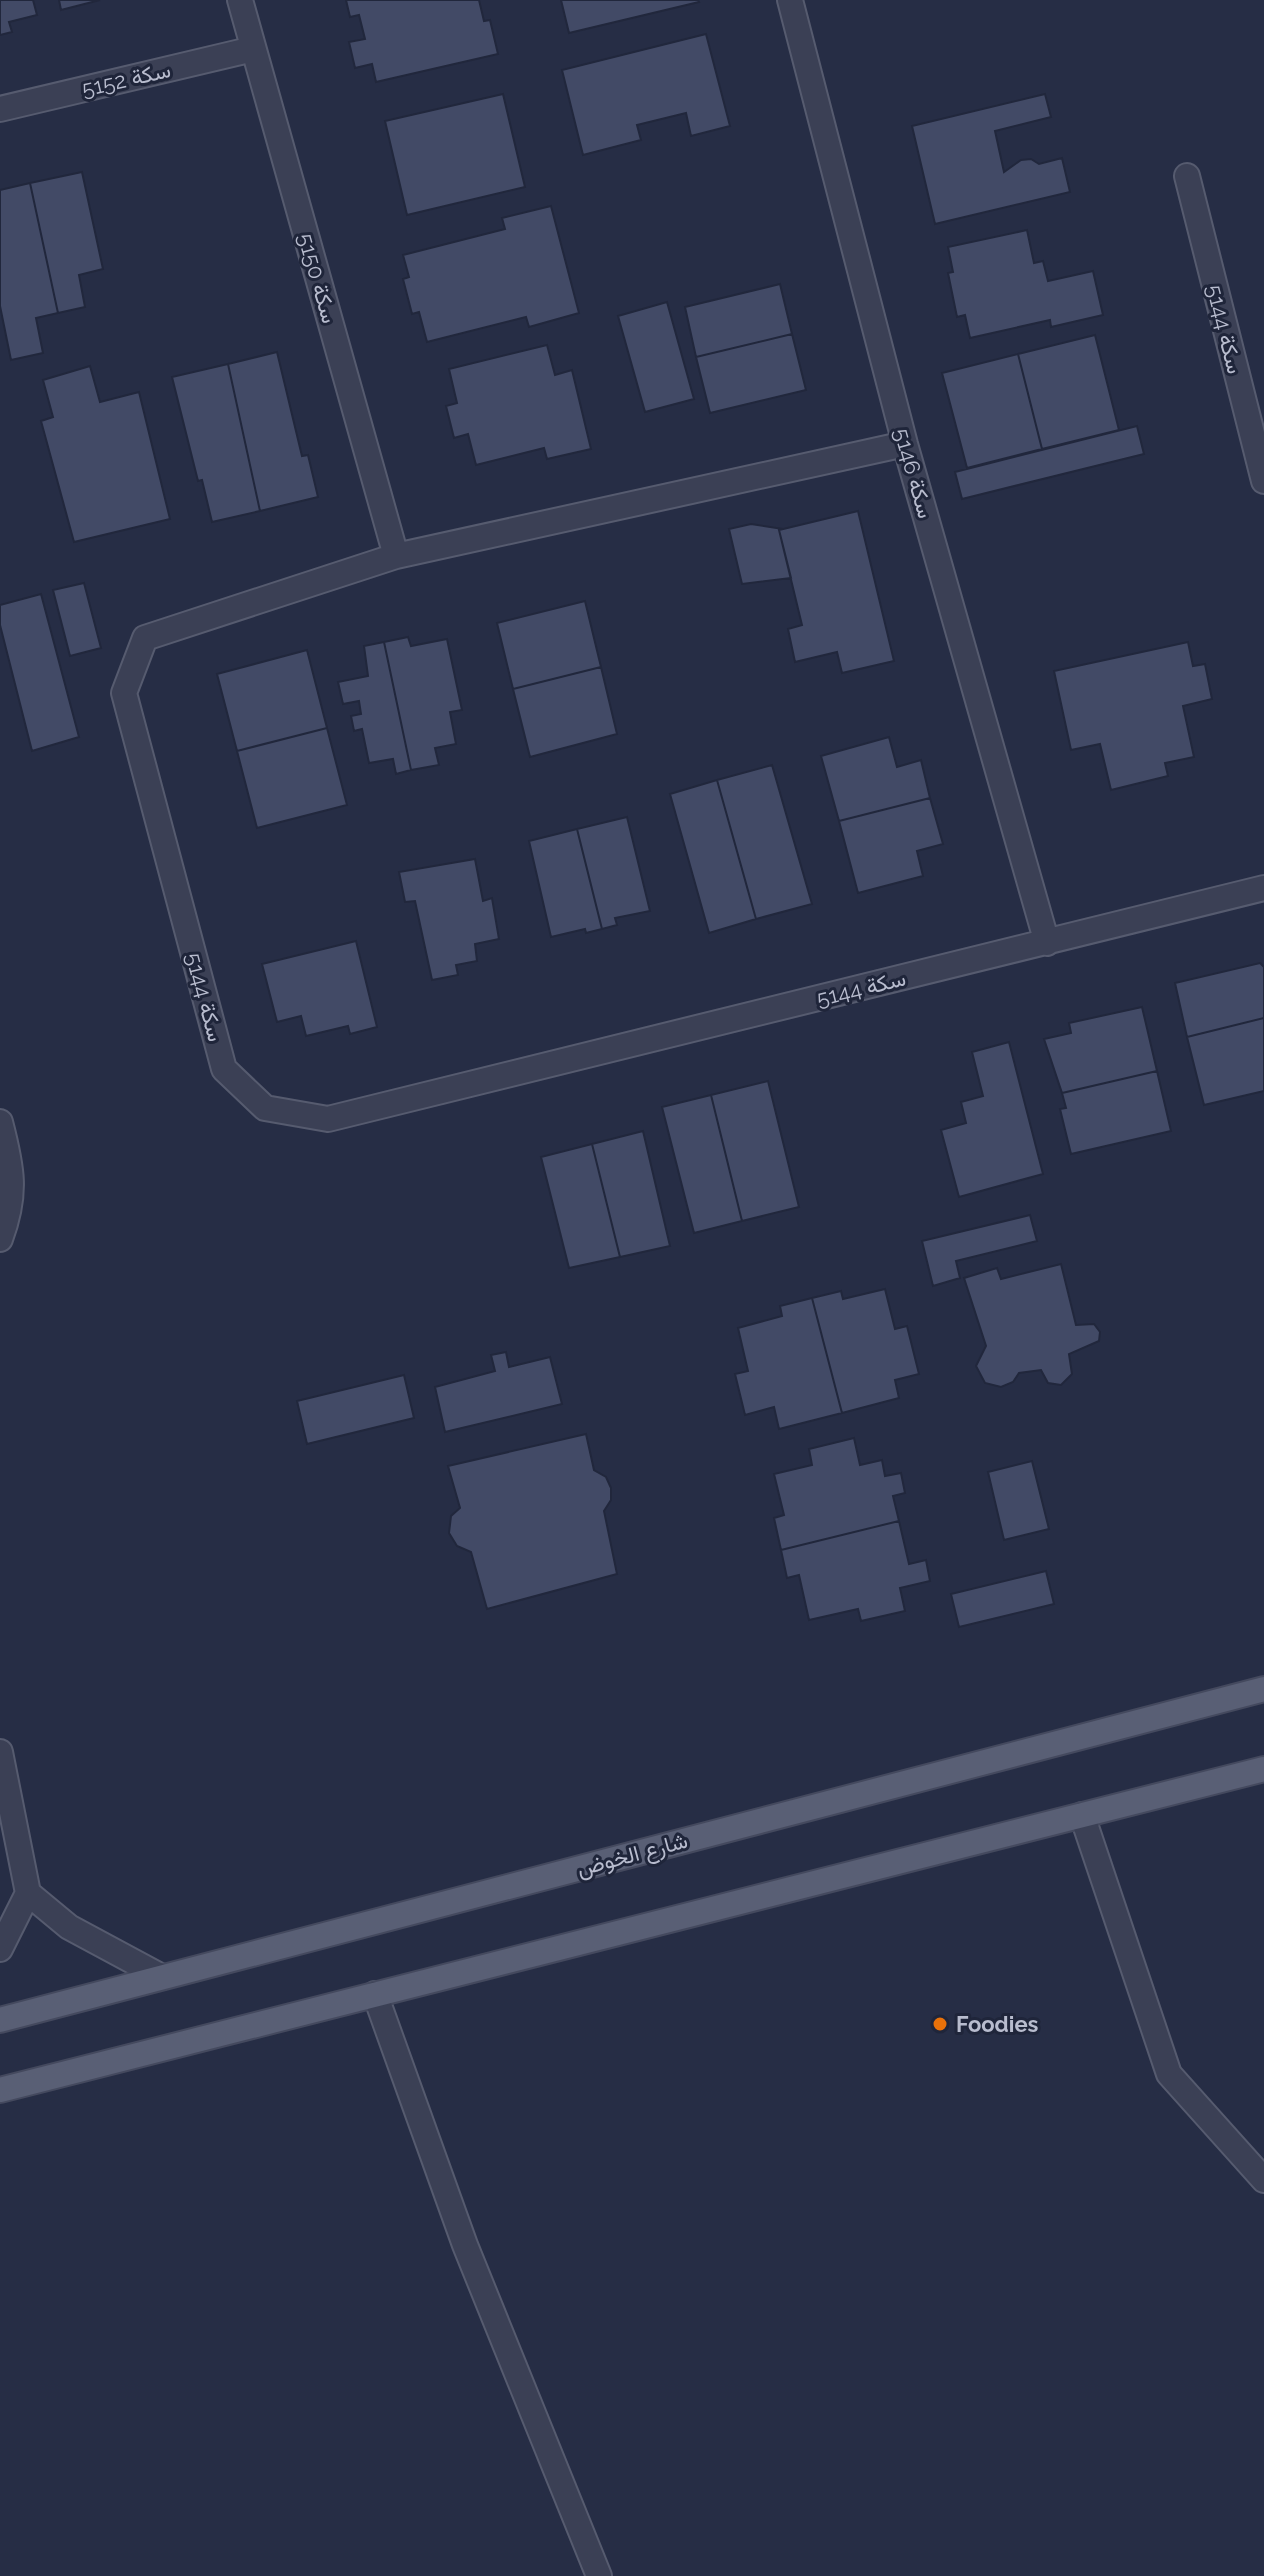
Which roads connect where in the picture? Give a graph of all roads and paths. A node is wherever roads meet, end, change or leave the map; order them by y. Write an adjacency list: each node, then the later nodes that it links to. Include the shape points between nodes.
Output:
1 (240, 0): 3 (street, سكة 5150)
2 (790, 0): 6 (street, سكة 5146)
3 (253, 49): 4 (street, سكة 5152); 8 (street, سكة 5150)
4 (0, 109)
5 (1187, 176): 7 (street, سكة 5144)
6 (905, 444): 8 (street, سكة 5144); 10 (street, سكة 5146)
7 (1264, 481)
8 (396, 556): 10 (street, سكة 5144, via 145,638 124,693 224,1069 265,1108 328,1119)
9 (1264, 888): 10 (street, سكة 5144)
10 (1047, 943)
11 (0, 1122): 12 (street, via 13,1172)
12 (0, 1239)
13 (1264, 1689): 19 (main road, شارع الخوض)
14 (0, 1752): 17 (street)
15 (1264, 1769): 16 (main road)
16 (1082, 1815): 20 (main road); 23 (street, via 1169,2074)
17 (28, 1893): 18 (street); 19 (street, via 69,1927)
18 (0, 1949)
19 (162, 1977): 21 (main road, شارع الخوض)
20 (375, 1994): 22 (main road); 24 (street, via 465,2245)
21 (0, 2020)
22 (0, 2090)
23 (1264, 2180)
24 (599, 2576)

